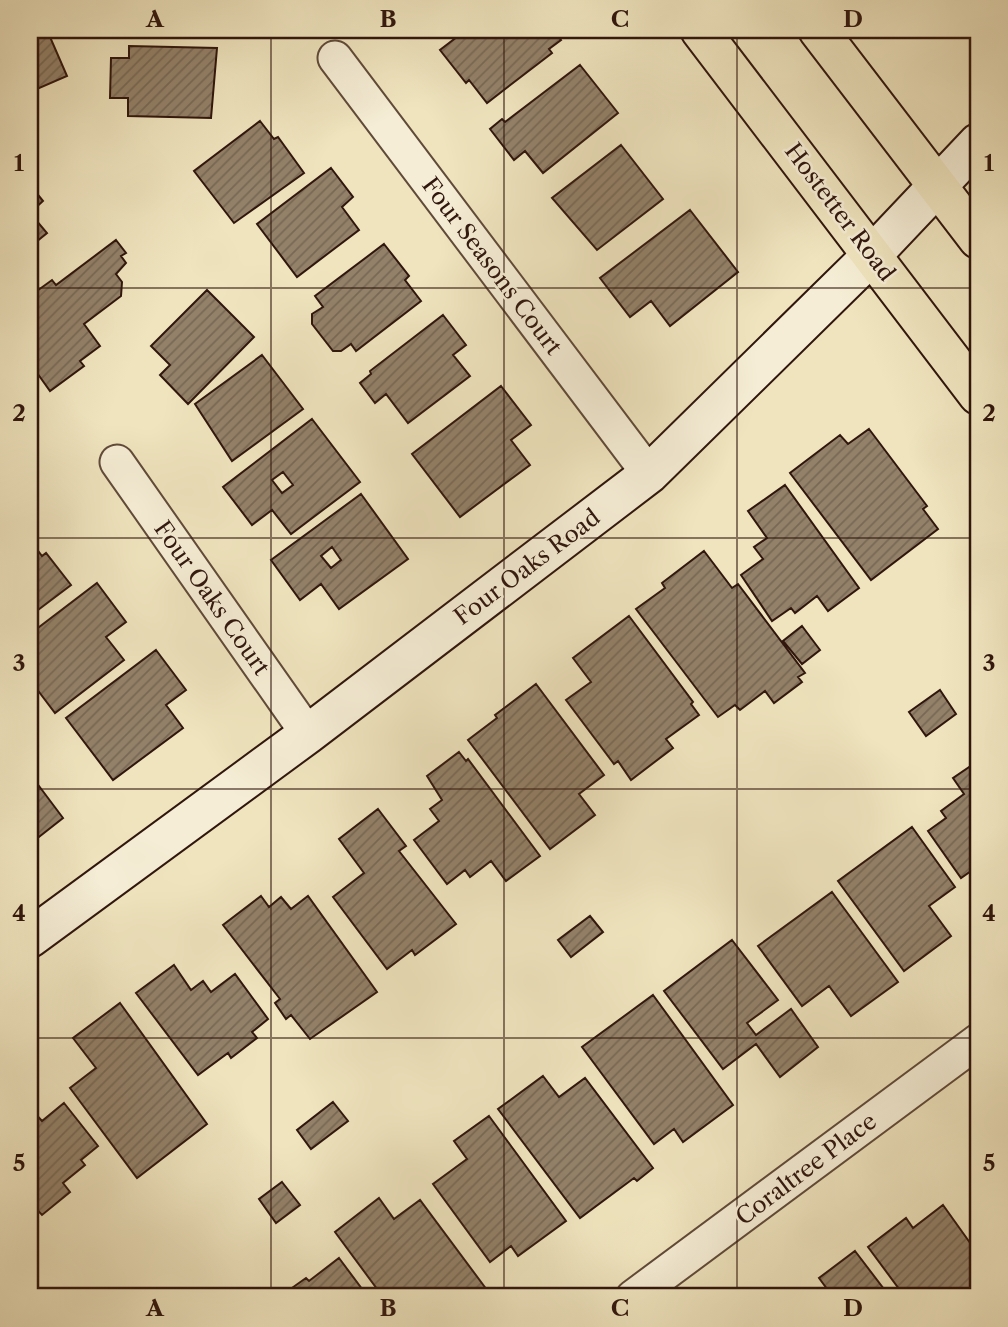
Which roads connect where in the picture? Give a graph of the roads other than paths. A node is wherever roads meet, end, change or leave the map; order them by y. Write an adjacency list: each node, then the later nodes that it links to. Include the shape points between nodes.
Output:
1 (700, 30): 7 (main road, Hostetter Road)
2 (818, 30): 5 (main road)
3 (335, 58): 10 (street, Four Seasons Court)
4 (978, 143): 5 (street, Four Oaks Road)
5 (938, 185): 6 (main road); 7 (street, Four Oaks Road)
6 (978, 239)
7 (872, 255): 8 (main road, Hostetter Road); 10 (street, Four Oaks Road)
8 (978, 395)
9 (117, 462): 11 (street, Four Oaks Court)
10 (649, 474): 11 (street, Four Oaks Road)
11 (308, 734): 12 (street, Four Oaks Road)
12 (30, 938)
13 (978, 1041): 14 (street, Coraltree Place)
14 (633, 1297)

